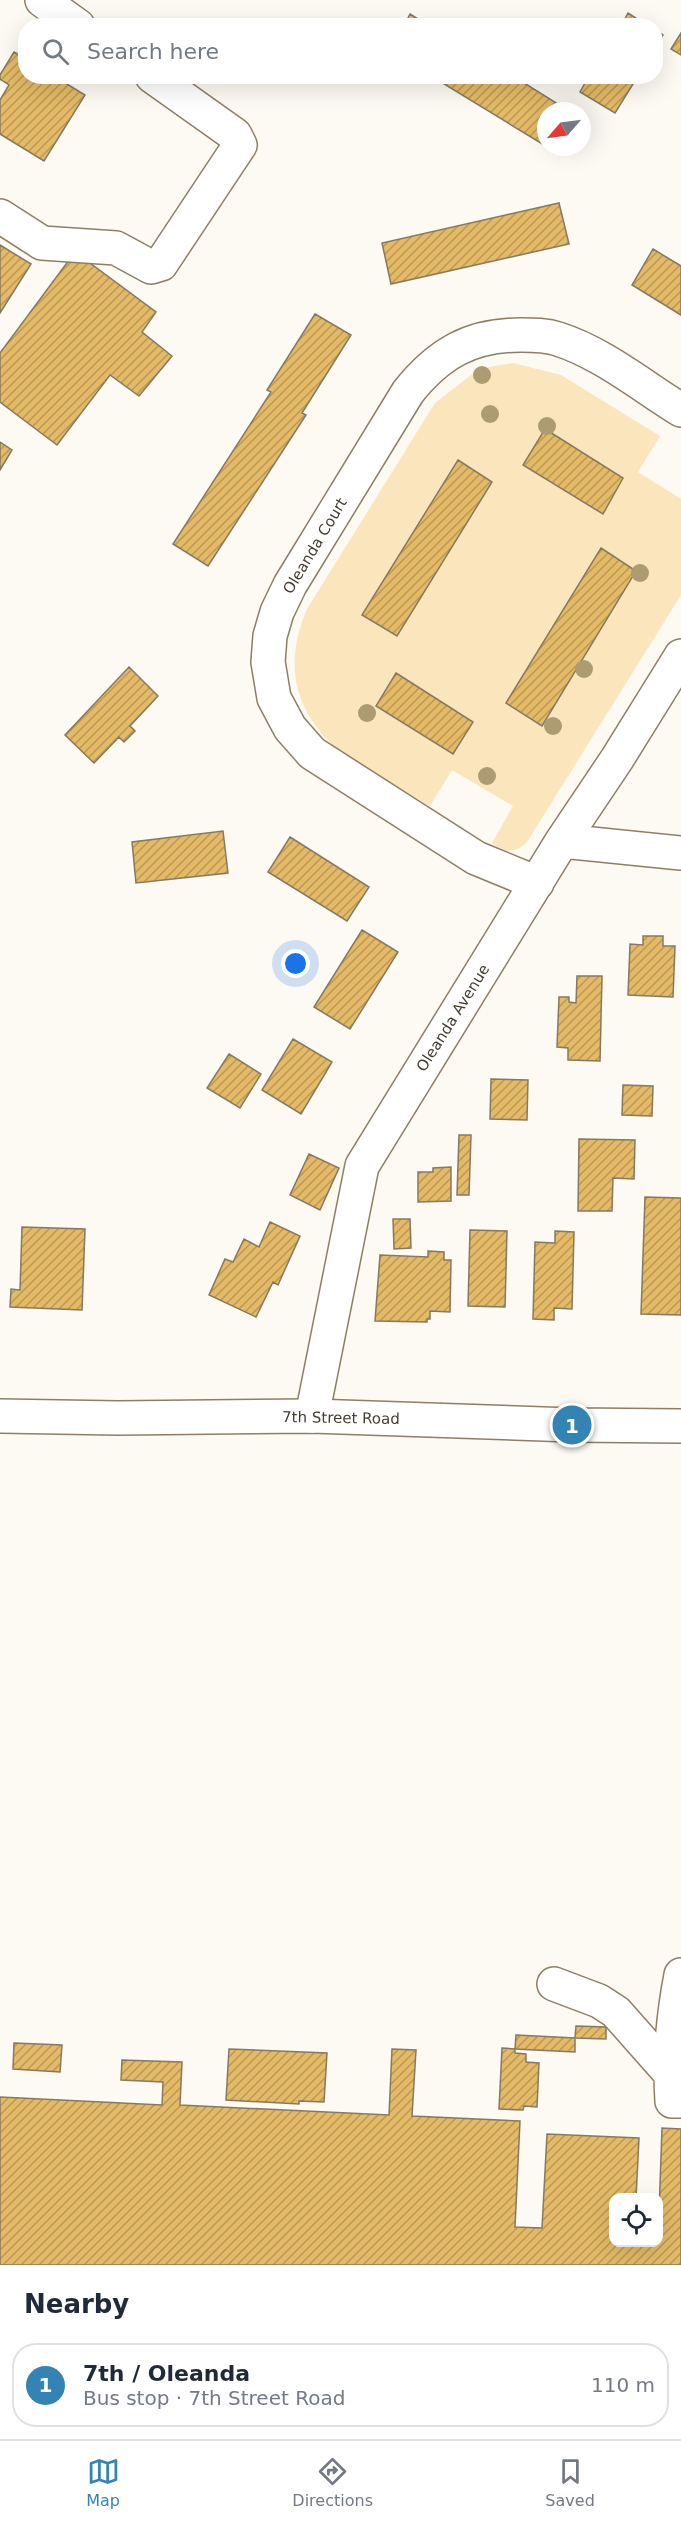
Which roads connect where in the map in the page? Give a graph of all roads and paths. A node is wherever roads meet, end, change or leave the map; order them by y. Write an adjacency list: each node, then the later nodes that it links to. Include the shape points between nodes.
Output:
1 (42, 0): 2 (street)
2 (67, 18)
3 (163, 84): 4 (street, via 235,135 240,144 161,264 151,267 116,248 42,243)
4 (0, 216)
5 (681, 410): 9 (street, Oleanda Court, via 595,356 558,339 498,335 451,351 408,392 277,612 268,662 274,698 290,728 312,753 476,858)
6 (681, 656): 7 (street, Oleanda Avenue)
7 (562, 841): 8 (street); 9 (street, Oleanda Avenue)
8 (681, 853)
9 (537, 884): 11 (street, Oleanda Avenue, via 362,1166)
10 (0, 1416): 11 (street, 7th Street Road)
11 (312, 1416): 12 (street, 7th Street Road)
12 (681, 1426)
13 (681, 1975): 15 (street, via 672,2022)
14 (554, 1984): 15 (street, via 599,2001 616,2012)
15 (676, 2087)

